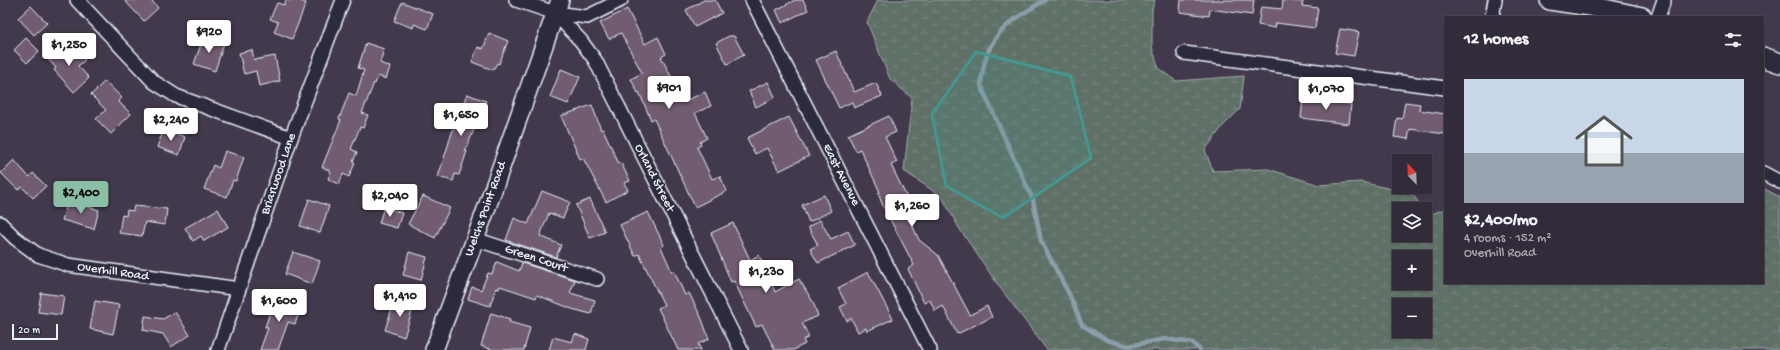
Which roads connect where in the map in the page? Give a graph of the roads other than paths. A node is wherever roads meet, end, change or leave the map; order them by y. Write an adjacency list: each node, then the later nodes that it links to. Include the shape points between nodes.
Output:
1 (78, 0): 17 (street, via 164,90)
2 (343, 0): 17 (street, Briarwood Lane)
3 (516, 0): 9 (street)
4 (621, 0): 9 (street, via 587,17)
5 (752, 0): 27 (street, East Avenue)
6 (1495, 0): 10 (street)
7 (1550, 0): 11 (main road)
8 (1664, 0): 12 (street)
9 (557, 6): 21 (street, Welchs Point Road); 26 (street, Orland Street, via 595,60)
10 (1492, 16)
11 (1637, 16)
12 (1658, 16)
13 (1184, 53): 16 (street)
14 (1764, 57): 15 (main road)
15 (1780, 63)
16 (1444, 88)
17 (291, 138): 23 (street, Briarwood Lane)
18 (1764, 174): 19 (street)
19 (1780, 182)
20 (0, 223): 23 (street, Overhill Road, via 38,255 68,265)
21 (475, 239): 22 (street, Green Court); 25 (street, Welchs Point Road)
22 (596, 279)
23 (239, 289): 24 (street, Briarwood Lane)
24 (218, 350)
25 (434, 350)
26 (742, 350)
27 (930, 350)

